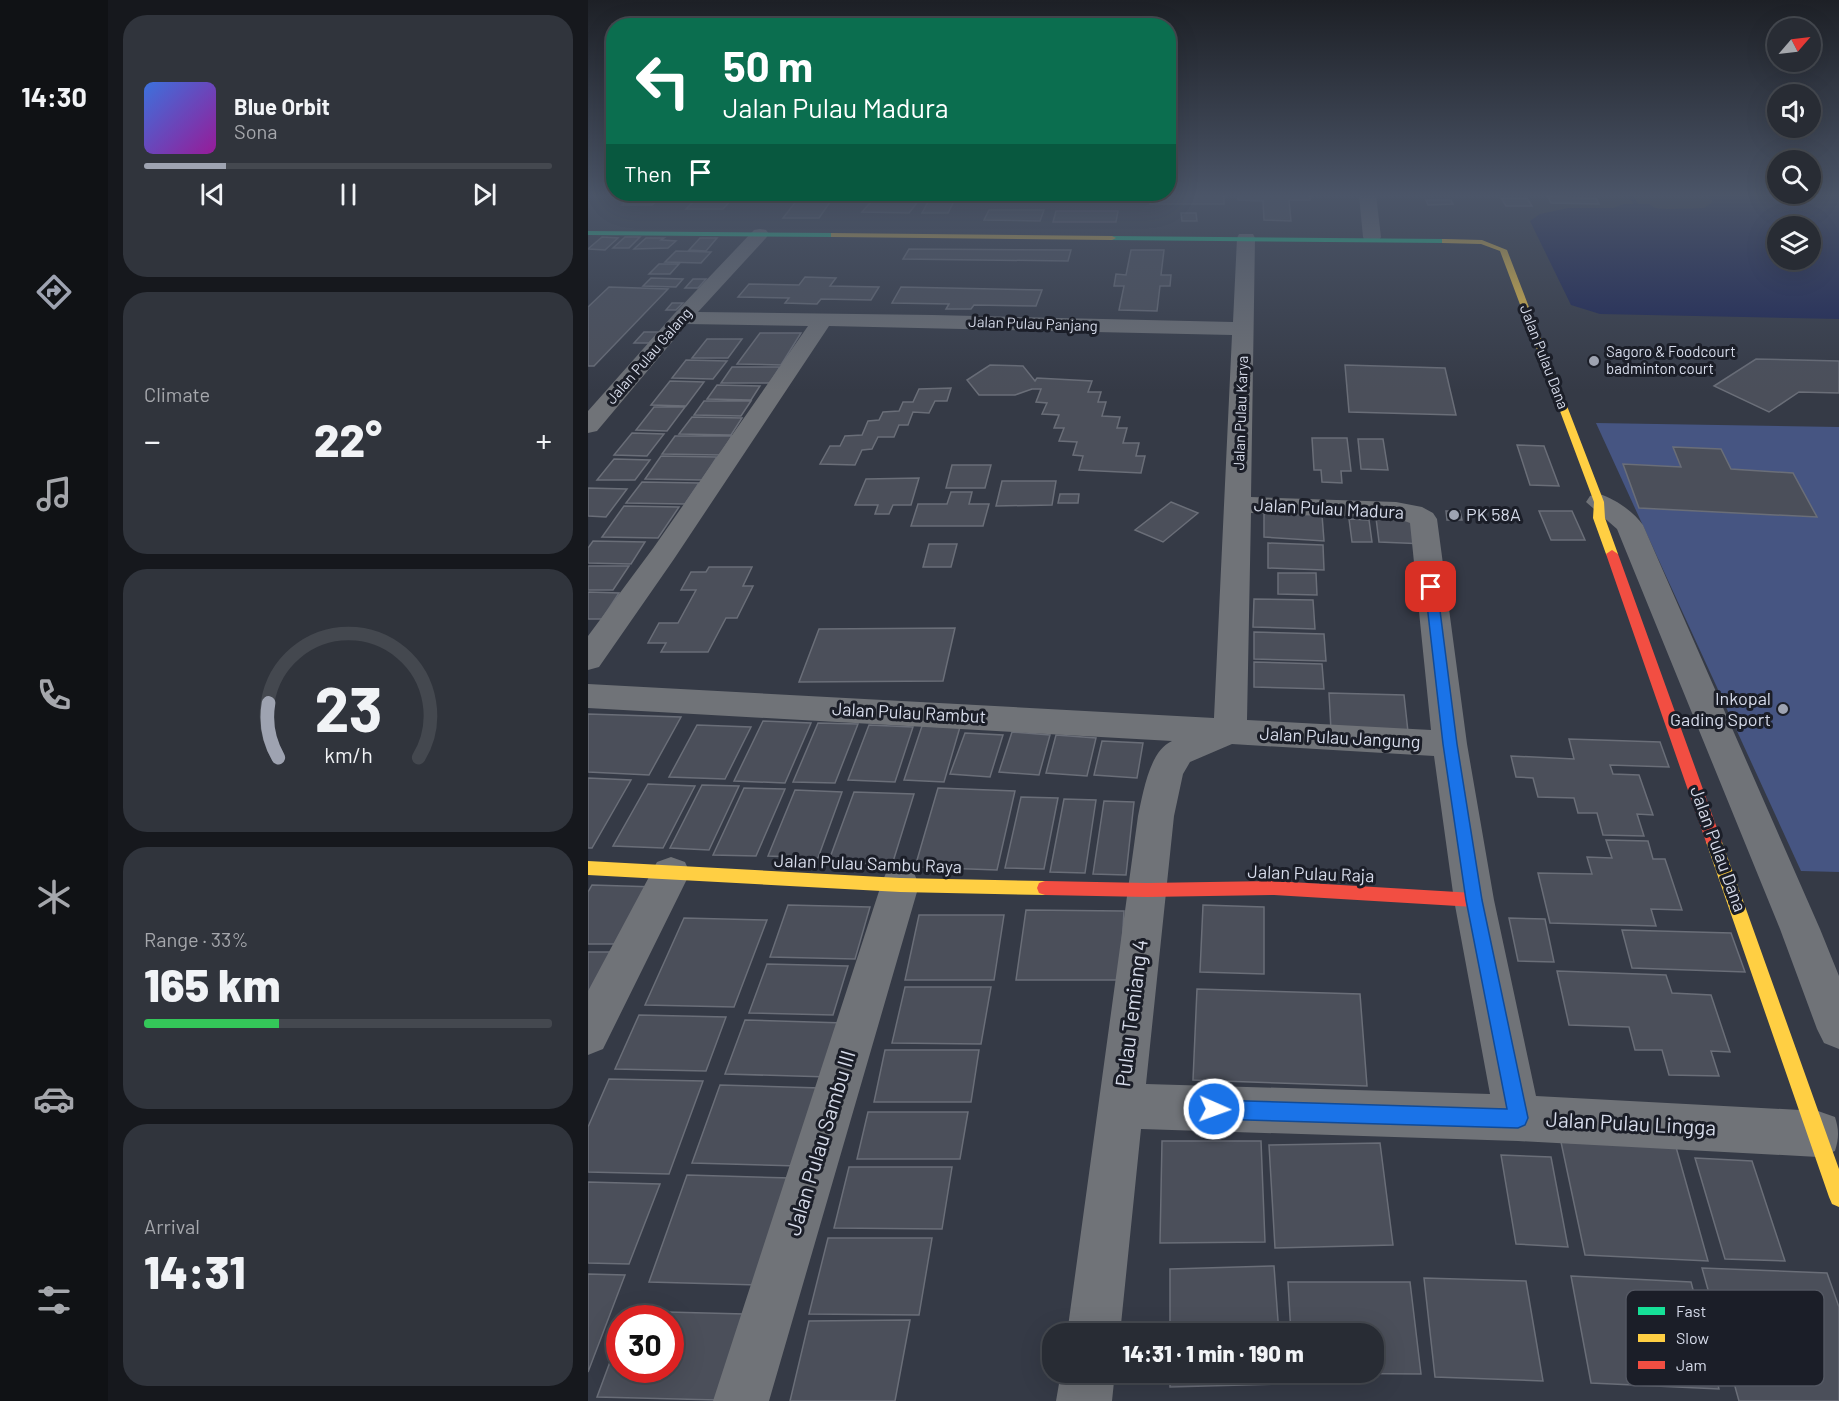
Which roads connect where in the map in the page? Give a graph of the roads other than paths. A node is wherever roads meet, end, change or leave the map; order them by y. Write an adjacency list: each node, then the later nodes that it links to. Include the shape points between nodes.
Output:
1 (735, 260): 4 (street, Jalan Pulau Galang)
2 (1246, 260): 6 (street, Jalan Pulau Karya)
3 (1507, 260): 8 (street, Jalan Pulau Dana)
4 (681, 318): 5 (street, Jalan Pulau Panjang); 7 (street, Jalan Pulau Galang)
5 (823, 319): 6 (street, Jalan Pulau Panjang); 10 (street)
6 (1244, 329): 9 (street, Jalan Pulau Karya)
7 (588, 426)
8 (1599, 502): 19 (street, via 1629,525); 23 (street, Jalan Pulau Dana, via 1599,518)
9 (1238, 505): 12 (street, Jalan Pulau Karya); 13 (street, Jalan Pulau Madura, via 1396,510 1423,519)
10 (588, 659)
11 (588, 696): 12 (street, Jalan Pulau Rambut)
12 (1230, 731): 13 (street, Jalan Pulau Jangung); 17 (street, Pulau Temiang 4, via 1178,753 1166,772)
13 (1450, 744): 18 (street, Jalan Pulau Madura)
14 (588, 868): 15 (street, Jalan Pulau Sambu Raya)
15 (671, 873): 16 (street, Jalan Pulau Sambu Raya); 20 (street)
16 (900, 885): 17 (street, Jalan Pulau Sambu Raya); 27 (street, Jalan Pulau Sambu III)
17 (1147, 890): 18 (street, Jalan Pulau Raja, via 1274,888); 21 (street, Pulau Temiang 4)
18 (1474, 900): 22 (street, Jalan Pulau Madura)
19 (1839, 1029)
20 (588, 1034)
21 (1120, 1106): 22 (street, Jalan Pulau Lingga); 25 (street, Pulau Temiang 4)
22 (1518, 1118): 23 (street, Jalan Pulau Lingga)
23 (1818, 1134): 24 (street, Jalan Pulau Dana)
24 (1839, 1197)
25 (1094, 1323)
26 (1086, 1383): 28 (street)
27 (741, 1401)
28 (1084, 1401)

